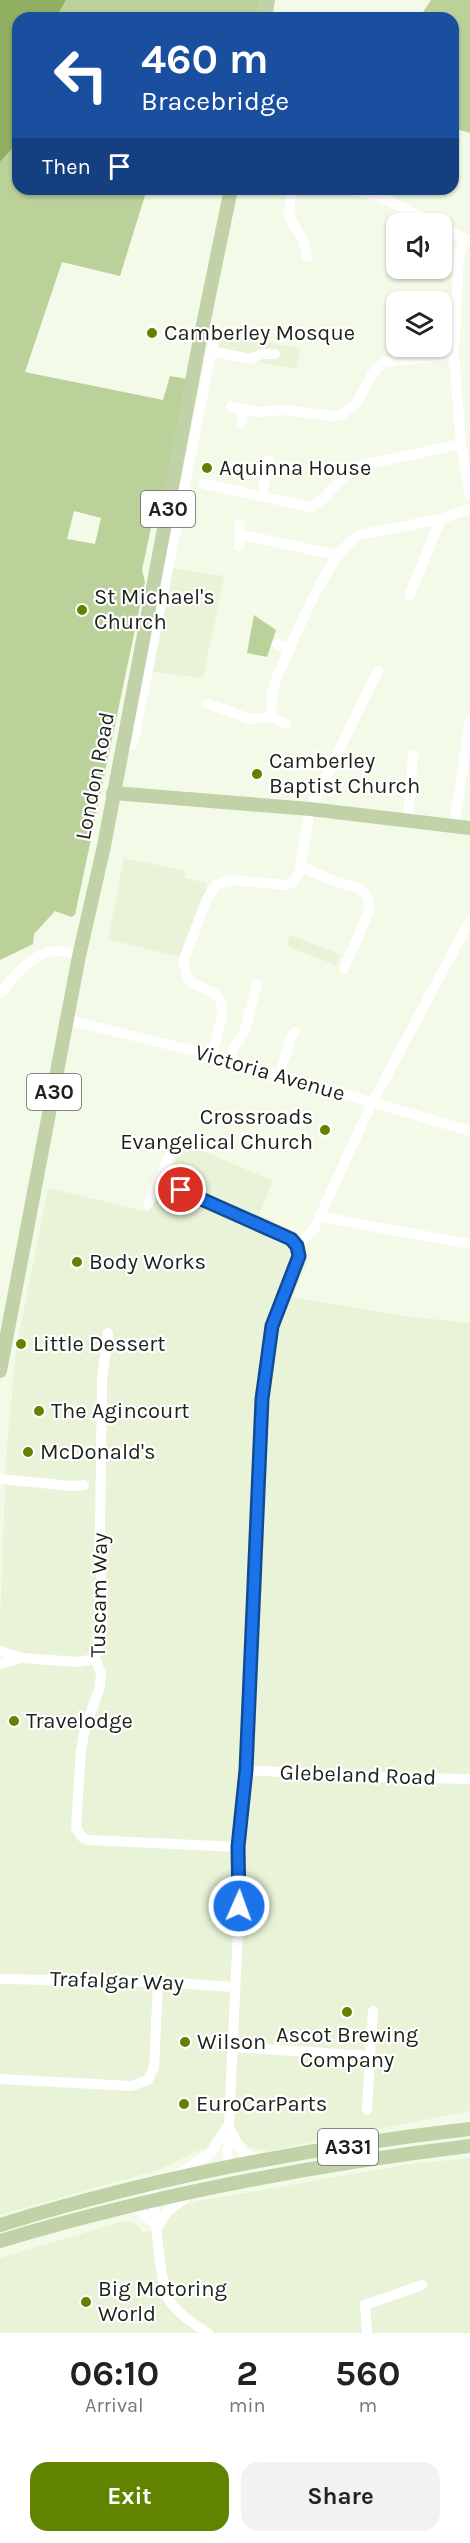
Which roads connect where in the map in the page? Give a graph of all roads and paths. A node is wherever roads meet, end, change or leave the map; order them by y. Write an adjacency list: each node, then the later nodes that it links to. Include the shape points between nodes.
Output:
1 (230, 195): 8 (main road, London Road / A30)
2 (291, 195): 7 (street, via 289,217 303,240)
3 (373, 195): 4 (street)
4 (413, 213)
5 (452, 232): 6 (street)
6 (467, 240): 10 (street, via 459,254)
7 (307, 257)
8 (209, 345): 9 (street, via 250,359); 33 (main road, London Road / A30)
9 (275, 354)
10 (454, 355): 12 (street, via 384,362 357,402 343,414); 14 (street)
11 (231, 407): 12 (street)
12 (244, 410): 13 (street)
13 (241, 423)
14 (461, 444): 17 (street); 18 (street, via 353,467 311,507)
15 (269, 460): 18 (street)
16 (204, 484): 18 (street)
17 (470, 494)
18 (262, 497)
19 (470, 509): 20 (street)
20 (441, 519): 22 (street, via 359,535); 23 (street)
21 (238, 546): 22 (street, via 240,529)
22 (338, 555): 25 (street)
23 (409, 596)
24 (277, 644): 25 (street)
25 (290, 649): 28 (street, via 273,687)
26 (378, 671): 34 (street)
27 (207, 704): 28 (street, via 251,719)
28 (271, 717): 30 (street)
29 (470, 720): 31 (street)
30 (286, 724)
31 (469, 738): 36 (street)
32 (413, 755): 35 (street)
33 (113, 793): 34 (main road); 40 (main road, London Road / A30)
34 (310, 809): 35 (main road); 38 (street)
35 (408, 820): 36 (main road)
36 (454, 826): 37 (main road)
37 (470, 828)
38 (302, 868): 41 (street, via 354,885 368,898 369,911); 46 (street, via 292,883 285,885 230,880 212,890 183,962 188,979 218,996 222,1005)
39 (470, 920): 49 (street)
40 (79, 956): 43 (street, via 58,950 44,953); 44 (main road, London Road / A30)
41 (344, 969)
42 (257, 984): 47 (street, via 242,1038)
43 (0, 993)
44 (68, 1020): 46 (street, Victoria Avenue); 58 (main road, London Road / A30)
45 (295, 1032): 48 (street)
46 (211, 1055): 47 (street, Victoria Avenue)
47 (230, 1061): 48 (street, Victoria Avenue)
48 (279, 1076): 49 (street, Victoria Avenue)
49 (372, 1104): 50 (street, Victoria Avenue); 54 (street)
50 (470, 1131)
51 (173, 1148): 52 (street)
52 (160, 1180): 53 (street); 56 (street, via 275,1231)
53 (148, 1204)
54 (321, 1217): 55 (street); 56 (street, via 309,1237)
55 (470, 1244)
56 (297, 1246): 65 (street, via 297,1265 272,1326 262,1399)
57 (108, 1333): 63 (street, Tuscam Way, via 102,1380 102,1628)
58 (0, 1371)
59 (0, 1479): 60 (street)
60 (84, 1485)
61 (0, 1651): 62 (street)
62 (22, 1658): 63 (street, via 78,1662); 64 (street)
63 (95, 1659): 67 (street, Tuscam Way, via 101,1673 100,1687 81,1751 75,1820 78,1833 88,1840)
64 (0, 1664)
65 (246, 1770): 66 (street, Glebeland Road); 67 (street)
66 (470, 1779)
67 (238, 1847): 70 (street, via 240,1886)
68 (0, 1978): 69 (street, Trafalgar Way)
69 (158, 1982): 70 (street, Trafalgar Way); 74 (street, via 154,2068 148,2080 131,2086)
70 (234, 1987): 72 (street)
71 (373, 2010): 73 (street)
72 (233, 2047): 73 (street); 76 (street)
73 (370, 2056): 75 (street)
74 (0, 2079)
75 (367, 2110)
76 (228, 2125): 79 (street, via 242,2152); 80 (street); 81 (street, via 210,2153)
77 (470, 2129): 79 (main road, A331)
78 (470, 2146): 83 (main road, A331, via 368,2159)
79 (260, 2162): 80 (main road, A331)
80 (227, 2169): 81 (main road, A331); 83 (main road)
81 (170, 2180): 82 (main road, A331)
82 (152, 2185): 85 (street); 87 (main road, A331)
83 (227, 2186): 84 (main road, A331)
84 (193, 2193): 85 (main road, A331); 88 (street, via 174,2205)
85 (154, 2200): 86 (main road, A331); 88 (street)
86 (130, 2206): 88 (street); 89 (main road, A331)
87 (0, 2225)
88 (157, 2226): 91 (street, via 168,2299)
89 (0, 2241)
90 (422, 2285): 92 (street, via 365,2305)
91 (208, 2333)
92 (367, 2333)

